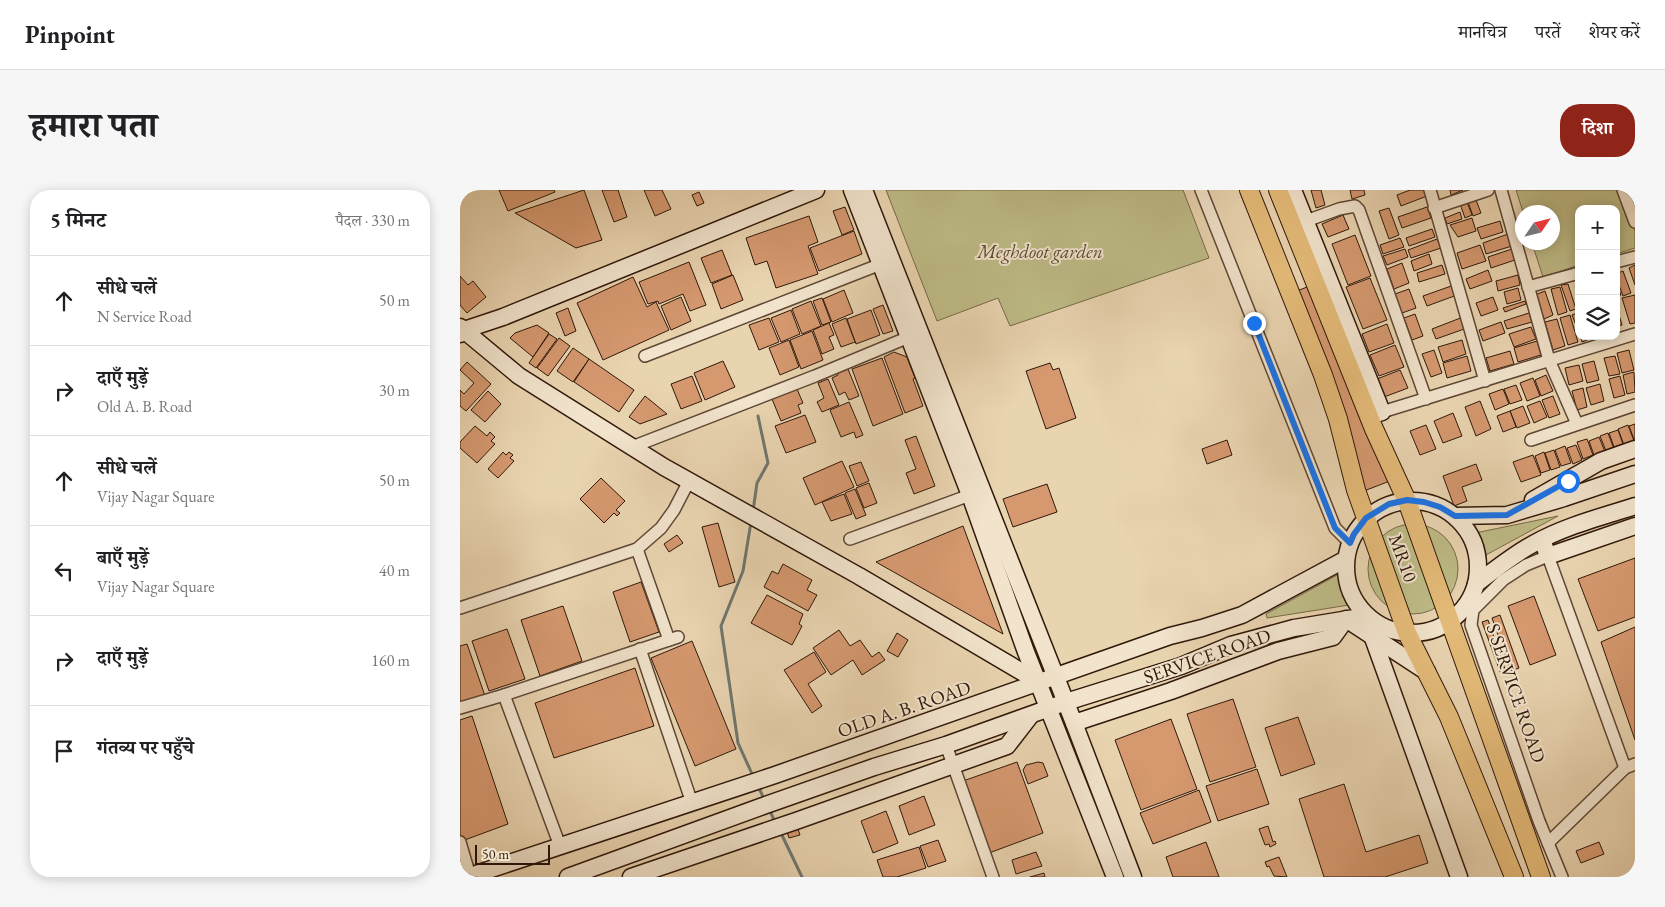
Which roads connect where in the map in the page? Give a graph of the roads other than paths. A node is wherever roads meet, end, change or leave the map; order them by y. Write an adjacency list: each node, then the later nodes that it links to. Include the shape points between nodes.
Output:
1 (791, 190): 21 (street)
2 (816, 190): 21 (street)
3 (852, 190): 18 (street)
4 (864, 190): 58 (street)
5 (1201, 190): 47 (street, via 1335,528)
6 (1249, 190): 42 (main road, MR10, via 1323,375)
7 (1278, 190): 30 (main road, MR10)
8 (1293, 190): 14 (street)
9 (1430, 190): 13 (street)
10 (1488, 190): 13 (street)
11 (1502, 190): 20 (street)
12 (1623, 190): 15 (street)
13 (1434, 208): 27 (street)
14 (1306, 221): 28 (street, via 1339,209 1355,206 1359,210); 30 (street)
15 (1635, 222)
16 (1635, 257): 17 (street)
17 (1620, 261)
18 (881, 264): 24 (street); 25 (street)
19 (1575, 274): 20 (street)
20 (1528, 287): 26 (street)
21 (547, 293): 22 (street)
22 (461, 328): 33 (street, via 519,376)
23 (1635, 334): 26 (street)
24 (909, 337): 33 (street); 37 (street)
25 (645, 356)
26 (1549, 360): 27 (street); 31 (street)
27 (1486, 381): 28 (street)
28 (1426, 399): 30 (street)
29 (1635, 405): 31 (street)
30 (1375, 414): 38 (main road, MR10)
31 (1577, 424): 32 (street)
32 (1531, 440)
33 (632, 447): 36 (street)
34 (1635, 448): 40 (street, via 1601,460)
35 (1635, 474): 40 (street)
36 (690, 481): 46 (street, via 661,528); 59 (street)
37 (970, 495): 44 (street); 59 (street)
38 (1407, 500): 41 (street, via 1440,507); 42 (street, via 1389,504); 53 (main road, MR10)
39 (1635, 506): 45 (street)
40 (1507, 515): 41 (street)
41 (1455, 516): 49 (street, via 1472,539 1477,554)
42 (1366, 518): 47 (street, via 1354,534); 54 (main road, MR10)
43 (1635, 526): 48 (street, S SERVICE ROAD)
44 (850, 539)
45 (1542, 540): 48 (street); 49 (street)
46 (637, 549): 50 (street); 56 (street, via 673,638)
47 (1348, 551): 51 (street, via 1350,589); 58 (street, OLD A. B. ROAD, via 1242,615 1170,636)
48 (1548, 556): 68 (street); 73 (street, S SERVICE ROAD, via 1503,580 1473,610 1471,624)
49 (1476, 584): 53 (street, via 1469,602)
50 (460, 608)
51 (1367, 616): 52 (street); 54 (street, via 1380,625)
52 (1346, 619): 55 (street); 61 (street, via 1294,628 1231,645 1181,666); 65 (street, SERVICE ROAD, via 1334,637 1278,651)
53 (1450, 621): 54 (street, via 1433,630); 83 (main road, MR10)
54 (1407, 633): 57 (main road, MR10)
55 (1373, 638): 57 (street); 81 (street)
56 (640, 649): 60 (street); 70 (street)
57 (1427, 672): 82 (main road, MR10, via 1449,717)
58 (1056, 677): 59 (street, OLD A. B. ROAD); 61 (street)
59 (1039, 682): 63 (street); 70 (street, OLD A. B. ROAD)
60 (504, 695): 62 (street); 74 (street)
61 (1066, 702): 63 (street); 65 (street)
62 (460, 708)
63 (1048, 708): 64 (street); 79 (street)
64 (1031, 715): 66 (street); 67 (street, via 1007,746)
65 (1074, 723): 80 (street)
66 (946, 745): 67 (street); 69 (street)
67 (952, 766): 71 (street); 78 (street)
68 (1630, 766): 73 (street)
69 (786, 798): 71 (street); 76 (street)
70 (692, 803): 74 (street, OLD A. B. ROAD)
71 (799, 820): 77 (street)
72 (460, 842): 75 (street)
73 (1548, 843): 84 (street, S SERVICE ROAD)
74 (560, 846): 75 (street, OLD A. B. ROAD)
75 (469, 876)
76 (568, 877)
77 (631, 877)
78 (993, 877)
79 (1115, 877)
80 (1133, 877)
81 (1459, 877)
82 (1514, 877)
83 (1541, 877)
84 (1562, 877)

